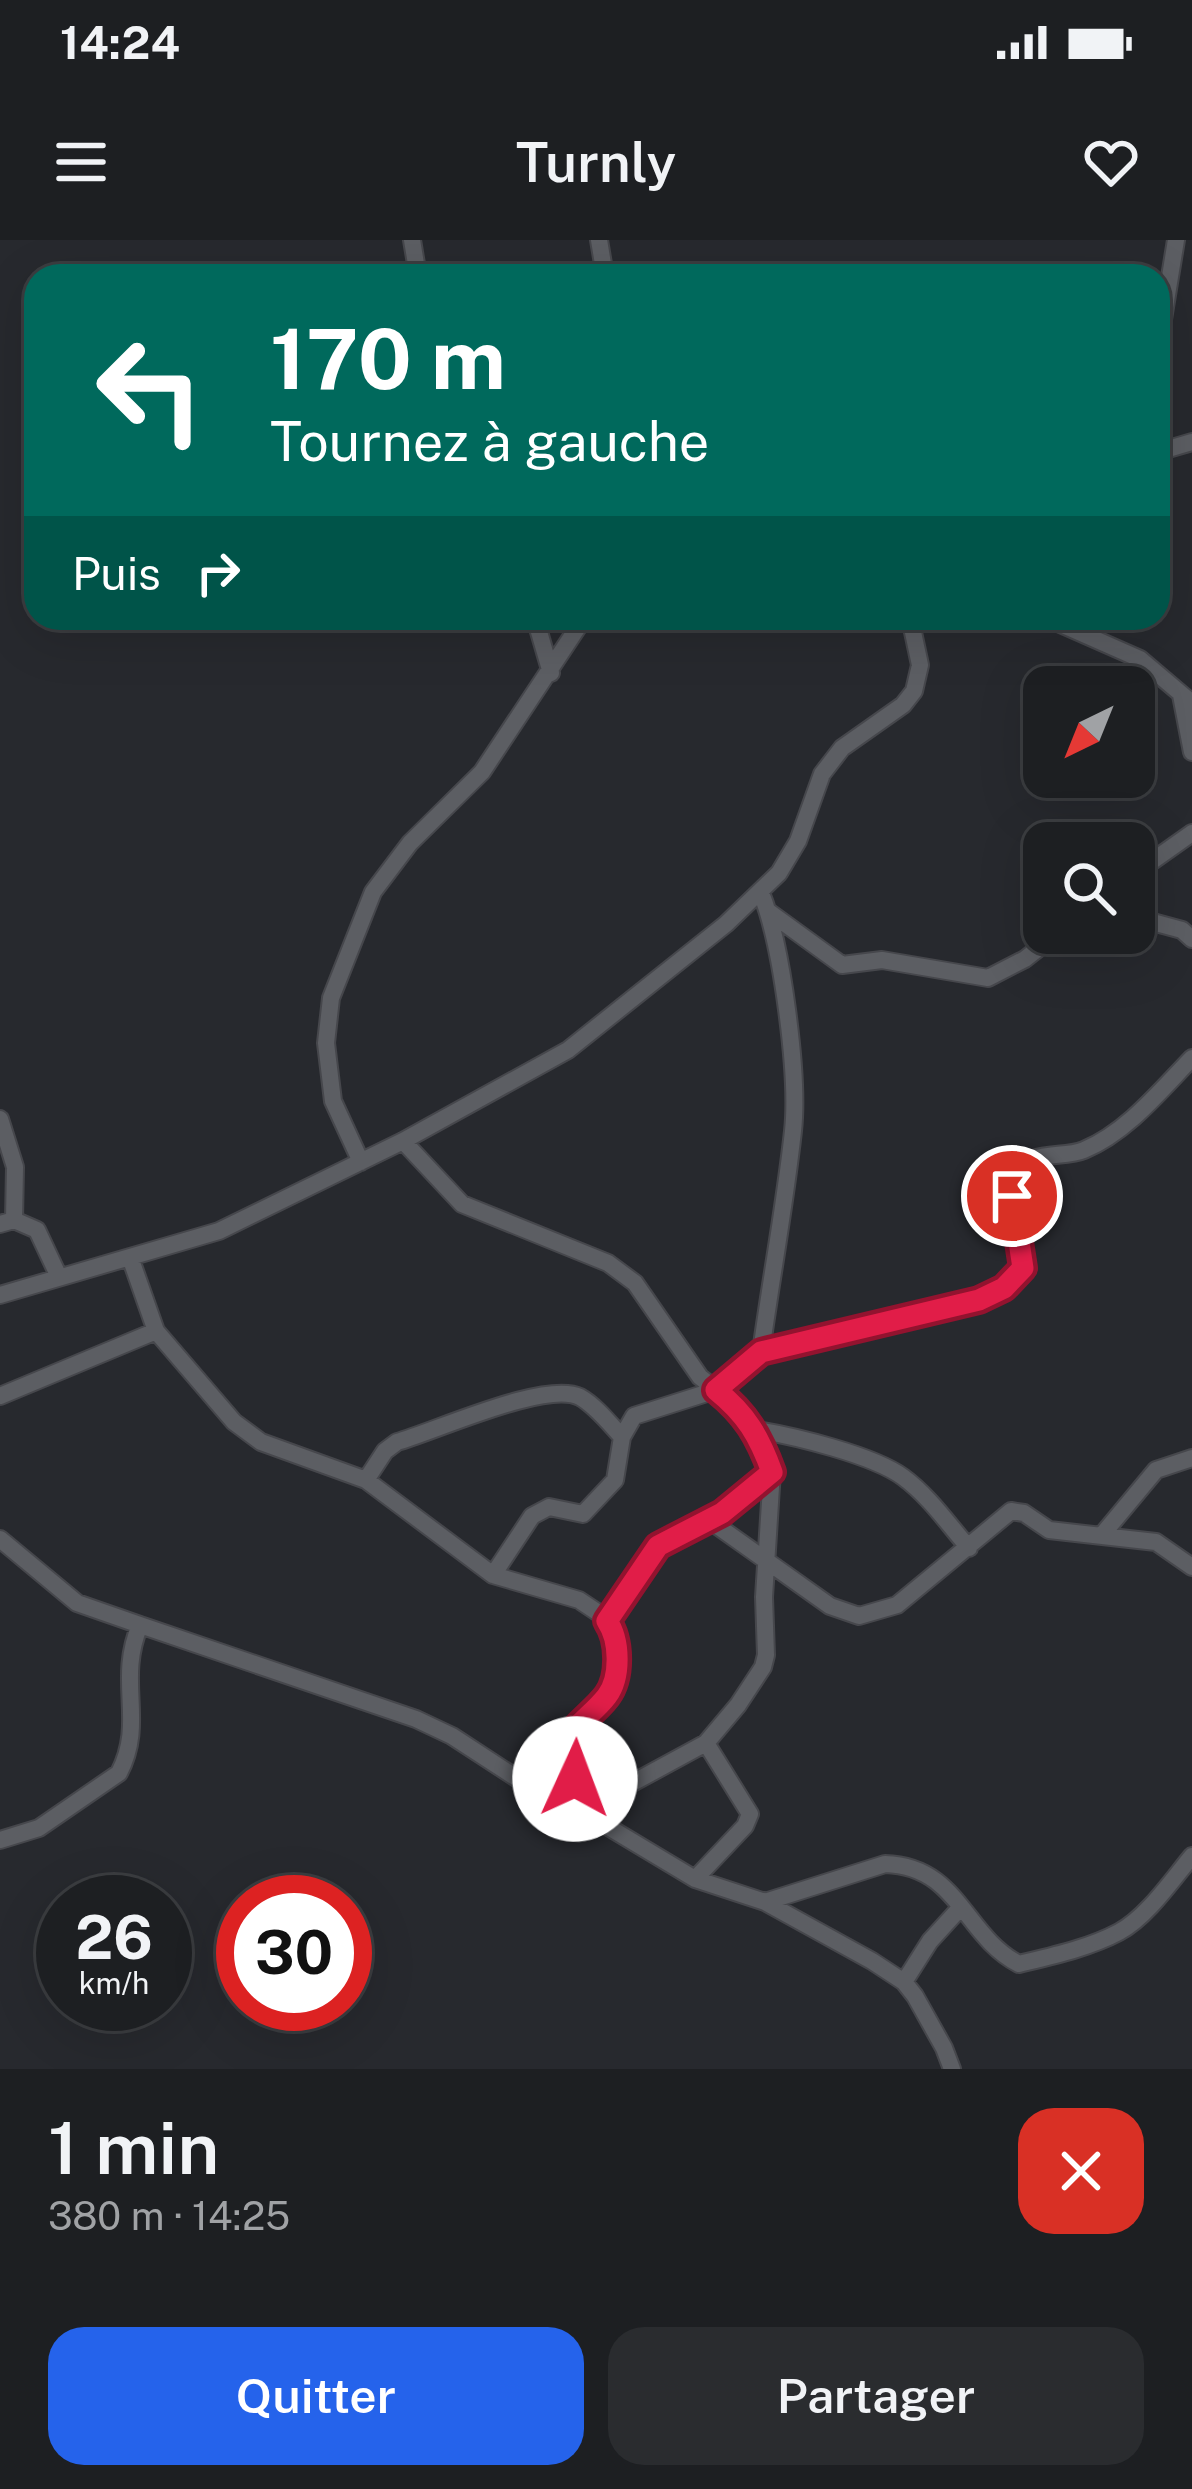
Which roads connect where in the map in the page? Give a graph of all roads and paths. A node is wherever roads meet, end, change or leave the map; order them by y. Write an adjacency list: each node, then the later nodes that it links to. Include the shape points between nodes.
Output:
1 (1175, 240): 2 (street)
2 (1170, 272)
3 (538, 630): 7 (street)
4 (577, 630): 7 (street)
5 (913, 630): 12 (street, via 920,665 914,691 822,774 798,841)
6 (1074, 630): 8 (street, via 1140,659)
7 (550, 673): 20 (street, via 482,772 373,892 342,968 331,998 327,1070 332,1101)
8 (1186, 698): 9 (street)
9 (1192, 752)
10 (1192, 833): 11 (street)
11 (1155, 859)
12 (761, 892): 13 (street); 19 (street, via 568,1050)
13 (769, 912): 16 (street, via 842,965 882,960 988,978); 26 (street, via 794,1116)
14 (1155, 923): 15 (street)
15 (1192, 939)
16 (1031, 954)
17 (1192, 1058): 26 (street, via 1108,1137 1020,1168 1012,1196 1023,1268 1004,1288)
18 (0, 1119): 21 (street, via 15,1167)
19 (403, 1142): 20 (street); 27 (street, via 462,1204 622,1272)
20 (361, 1162): 22 (street, via 219,1231)
21 (7, 1222): 23 (street, via 37,1230)
22 (130, 1257): 23 (street); 25 (street)
23 (59, 1277): 24 (street)
24 (0, 1294)
25 (156, 1331): 28 (street); 33 (street, via 261,1442)
26 (761, 1352): 27 (street)
27 (716, 1390): 29 (street); 30 (street, via 641,1413)
28 (0, 1396)
29 (757, 1430): 32 (street); 37 (street, via 897,1472)
30 (622, 1437): 33 (street, via 582,1398 550,1394 397,1442); 40 (street, via 615,1480 598,1502 579,1515 549,1507 532,1516)
31 (1192, 1458): 35 (street, via 1161,1466)
32 (772, 1472): 34 (street); 38 (street)
33 (366, 1480): 40 (street)
34 (710, 1520): 38 (street); 41 (street, via 649,1555)
35 (1102, 1534): 37 (street, via 1048,1530 1011,1511); 39 (street, via 1156,1543)
36 (0, 1539): 42 (street, via 77,1603)
37 (969, 1548): 38 (street, via 897,1605 859,1616)
38 (767, 1563): 43 (street, via 763,1667)
39 (1192, 1567)
40 (493, 1575): 41 (street, via 579,1600)
41 (607, 1621): 44 (street, via 617,1663 607,1696 566,1740 576,1771)
42 (140, 1625): 44 (street, via 416,1718); 46 (street, via 127,1664 133,1724 119,1773 38,1828)
43 (706, 1742): 45 (street); 48 (street, via 750,1814)
44 (570, 1805): 45 (street)
45 (590, 1816): 48 (street)
46 (0, 1840)
47 (1192, 1856): 50 (street, via 1118,1933 1019,1964)
48 (695, 1879): 49 (street)
49 (765, 1902): 50 (street, via 885,1864 932,1876); 51 (street)
50 (961, 1906): 51 (street)
51 (904, 1982): 52 (street)
52 (952, 2069)

